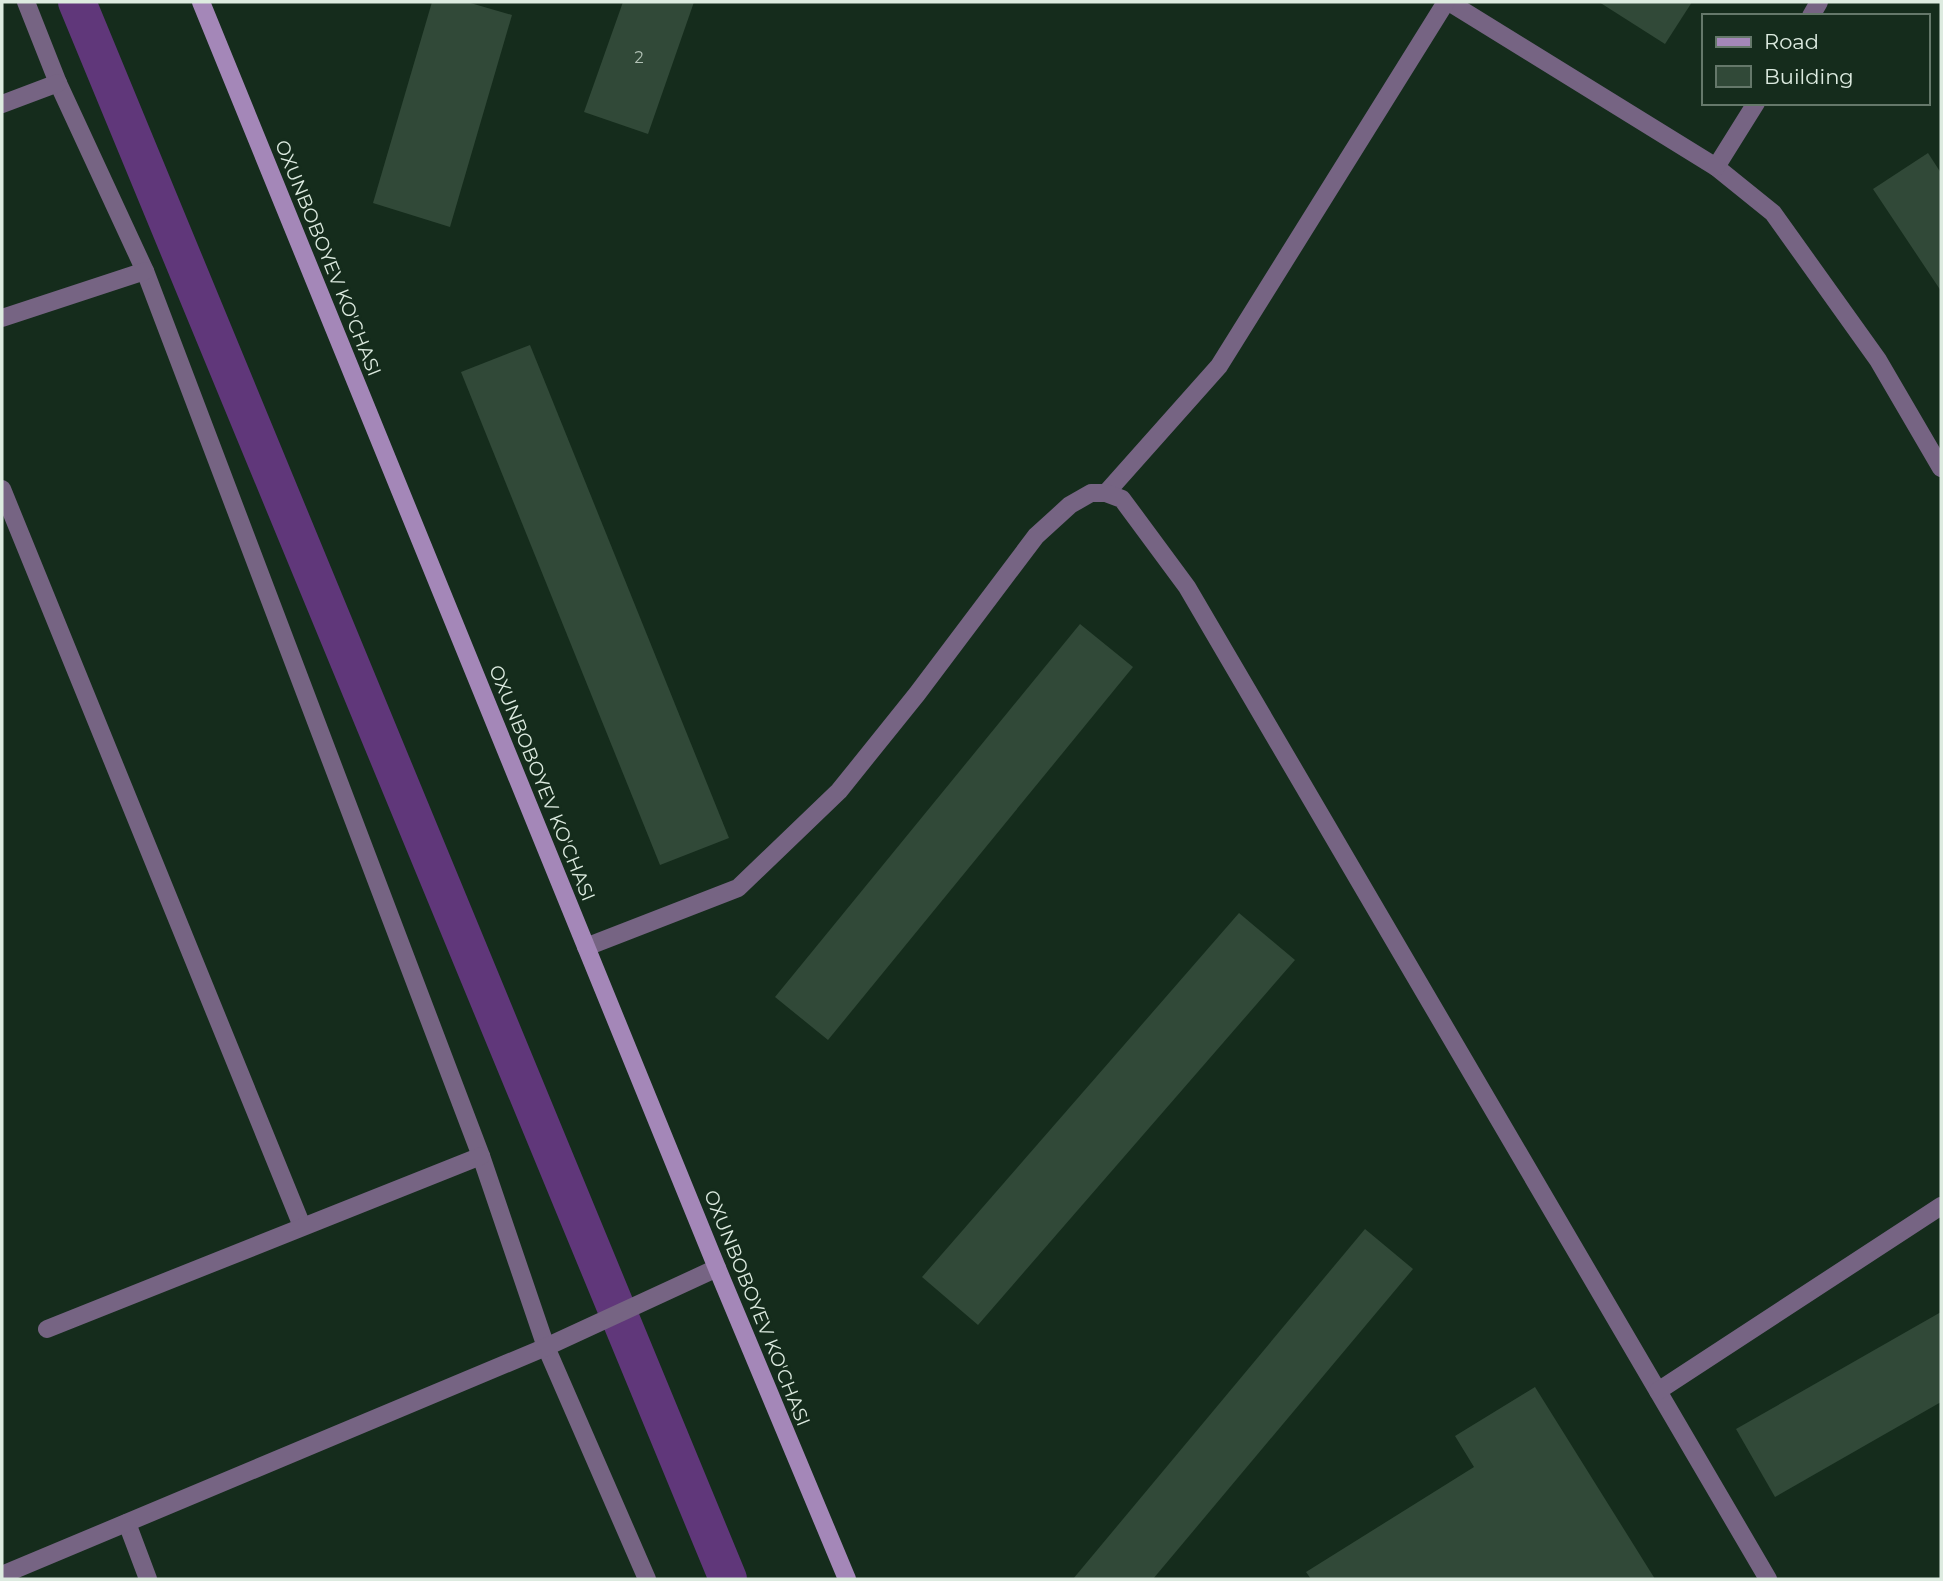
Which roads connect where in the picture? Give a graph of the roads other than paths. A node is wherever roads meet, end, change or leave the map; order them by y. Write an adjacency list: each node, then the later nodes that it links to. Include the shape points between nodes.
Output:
1 (26, 2): 4 (street)
2 (201, 2): 13 (main road, OXUNBOBOYEV KO'CHASI)
3 (1448, 2): 7 (street); 12 (street, via 1219,366)
4 (58, 83): 5 (street); 8 (street)
5 (2, 104)
6 (1755, 105): 7 (street)
7 (1716, 167): 10 (street, via 1773,213 1878,360)
8 (145, 271): 9 (street); 14 (street)
9 (2, 318)
10 (1941, 468)
11 (2, 489): 16 (street)
12 (1106, 493): 13 (street, via 1091,493 1070,505 1036,537 839,790 738,888); 20 (street, via 1122,499 1187,587)
13 (586, 947): 17 (main road, OXUNBOBOYEV KO'CHASI)
14 (481, 1156): 16 (street); 19 (street)
15 (1941, 1206): 20 (street)
16 (302, 1226): 18 (street)
17 (717, 1268): 19 (street); 25 (main road, OXUNBOBOYEV KO'CHASI)
18 (47, 1329)
19 (546, 1347): 21 (street); 24 (street)
20 (1658, 1391): 26 (street)
21 (127, 1523): 22 (street); 23 (street)
22 (2, 1575)
23 (148, 1579)
24 (648, 1579)
25 (846, 1579)
26 (1768, 1579)

